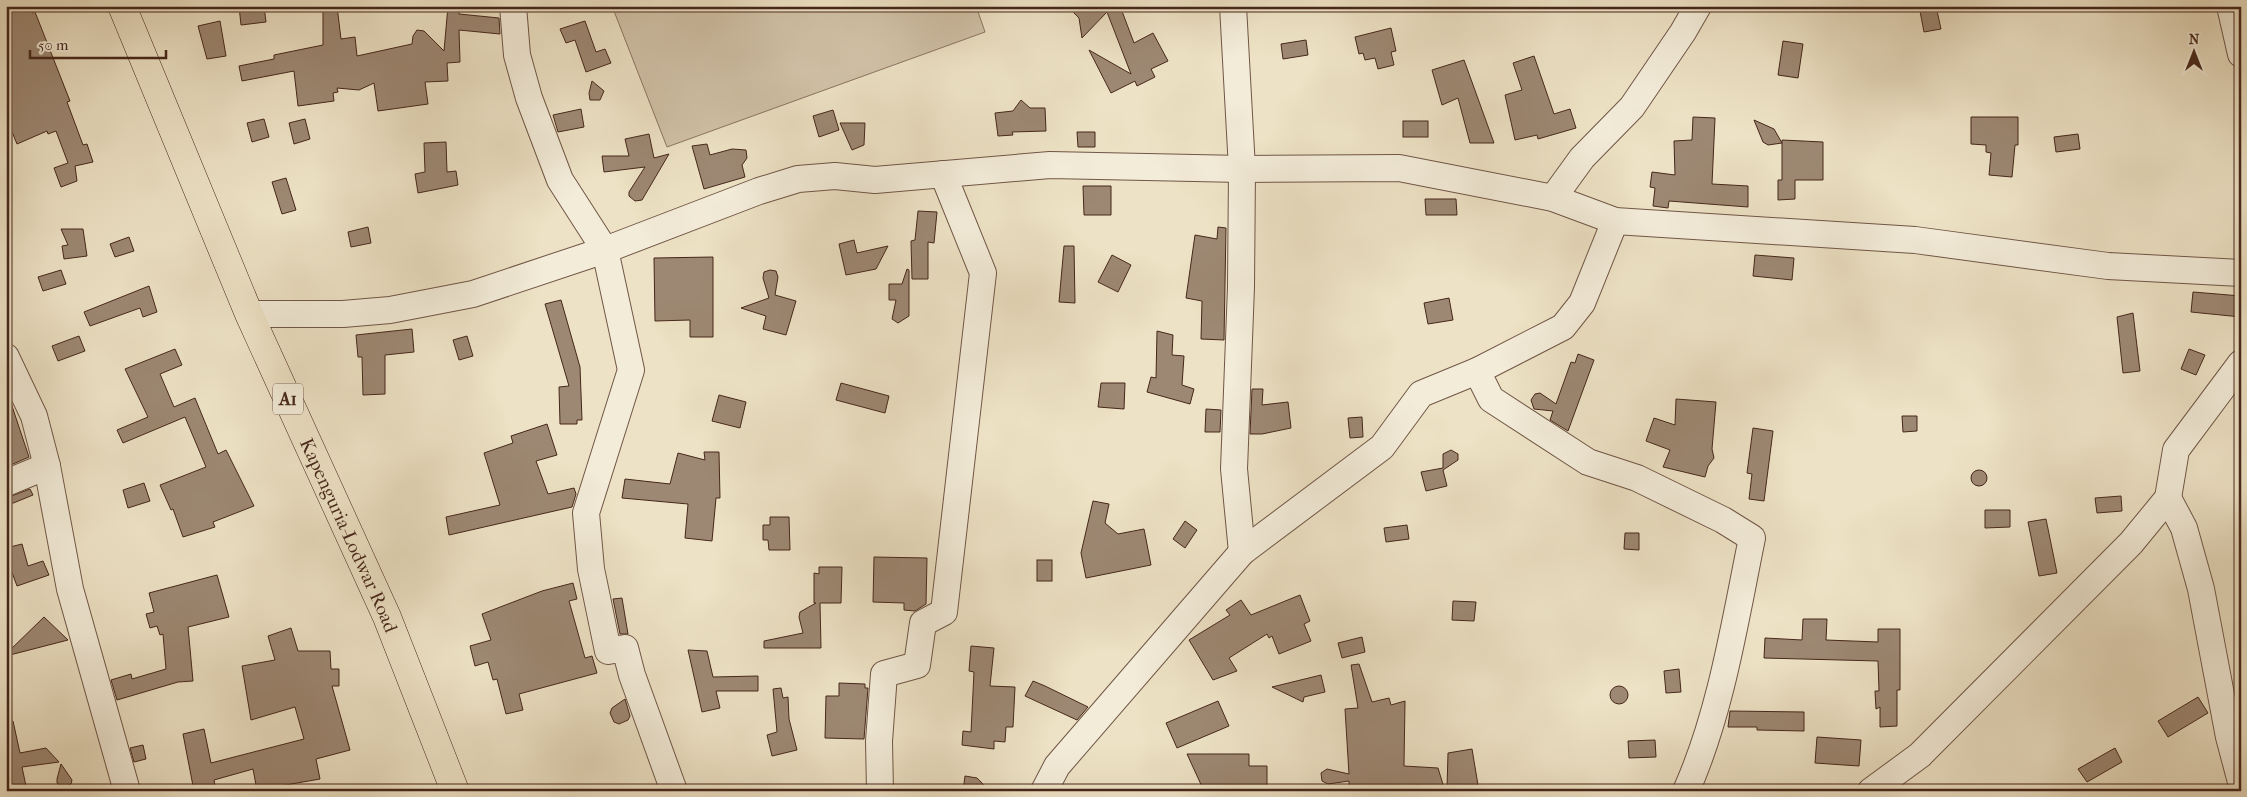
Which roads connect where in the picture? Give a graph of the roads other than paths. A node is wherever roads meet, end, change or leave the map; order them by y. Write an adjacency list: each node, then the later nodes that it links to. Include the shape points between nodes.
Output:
1 (122, 6): 13 (highway, Kapenguria-Lodwar Road / A1)
2 (513, 6): 11 (street, via 517,55 532,107 560,180)
3 (1233, 6): 7 (street)
4 (1698, 6): 9 (street, via 1632,107 1582,158)
5 (2230, 6): 6 (street)
6 (2241, 54)
7 (1242, 169): 8 (street, via 1050,165); 9 (street, via 1399,168); 20 (street, via 1234,469)
8 (943, 174): 11 (street, via 875,180 835,176 798,179); 25 (street, via 984,273 944,612 923,623 918,665 884,674 879,741)
9 (1553, 198): 10 (street)
10 (1615, 221): 12 (street, via 1915,240 2108,266); 16 (street, via 1582,303 1562,327)
11 (604, 250): 13 (street, via 443,302 343,314); 24 (street, via 631,370 586,513 591,570 608,652 625,648)
12 (2241, 273)
13 (249, 314): 23 (highway, Kapenguria-Lodwar Road / A1, via 386,617)
14 (6, 357): 17 (street, via 34,416)
15 (2241, 363): 19 (street, via 2176,450)
16 (1477, 371): 20 (street, via 1421,394 1382,447); 27 (street, via 1491,399 1588,462 1637,478 1723,520 1752,538 1729,654 1698,764)
17 (47, 466): 18 (street); 22 (street, via 70,590)
18 (6, 483)
19 (2168, 498): 21 (street, via 2184,528 2201,589 2229,737); 28 (street, via 2131,543 1920,755)
20 (1242, 552): 26 (street, via 1057,766)
21 (2241, 782)
22 (128, 791)
23 (455, 791)
24 (674, 791)
25 (880, 791)
26 (1044, 791)
27 (1686, 791)
28 (1871, 791)

